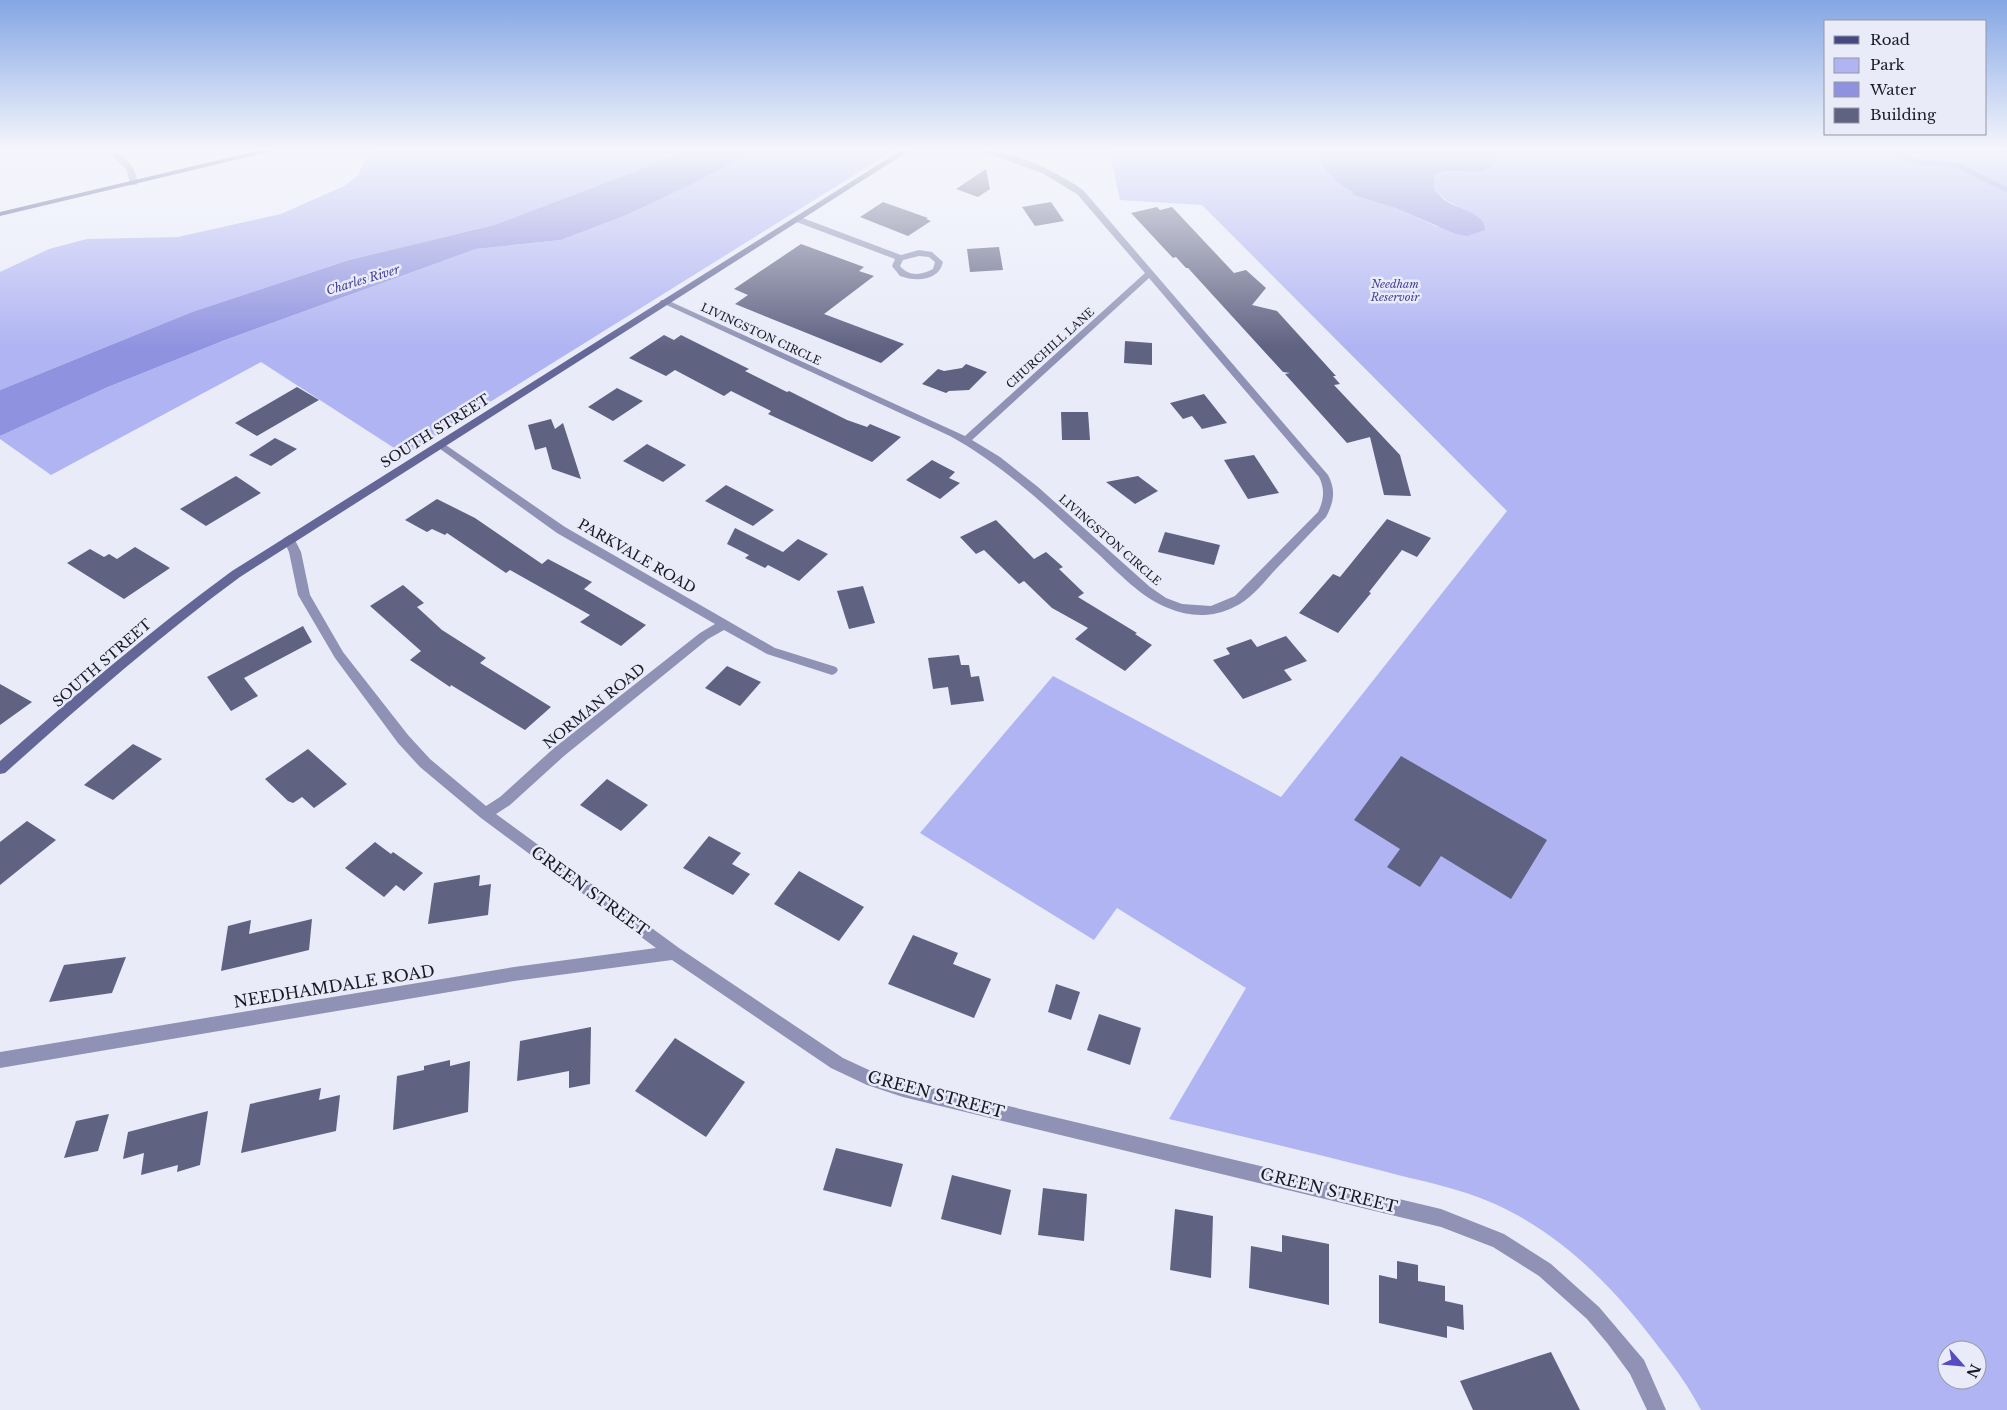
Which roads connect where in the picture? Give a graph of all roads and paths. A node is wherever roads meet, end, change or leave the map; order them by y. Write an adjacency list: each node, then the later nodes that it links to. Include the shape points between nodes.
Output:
1 (805, 215): 3 (street, SOUTH STREET)
2 (1099, 215): 5 (street, LIVINGSTON CIRCLE)
3 (797, 220): 4 (street); 6 (street, SOUTH STREET)
4 (900, 258)
5 (1150, 273): 7 (street, CHURCHILL LANE); 7 (street, LIVINGSTON CIRCLE, via 1319,469 1329,486 1327,502 1318,519 1241,598 1227,607 1200,612 1163,601 1138,583 1005,465)
6 (664, 302): 7 (street, LIVINGSTON CIRCLE); 8 (street, SOUTH STREET)
7 (966, 440)
8 (440, 444): 9 (street, SOUTH STREET); 10 (street, PARKVALE ROAD, via 561,530)
9 (289, 539): 12 (street, SOUTH STREET, via 188,609 105,676); 13 (street, GREEN STREET, via 304,595 339,655 425,763)
10 (724, 624): 11 (street, PARKVALE ROAD, via 771,651); 13 (street, NORMAN ROAD, via 704,636)
11 (832, 670)
12 (0, 769)
13 (486, 814): 14 (street, GREEN STREET)
14 (674, 953): 15 (street, NEEDHAMDALE ROAD, via 514,974); 16 (street, GREEN STREET, via 837,1063 867,1077 903,1089 1441,1218 1498,1240 1545,1270 1593,1313 1637,1367)
15 (0, 1060)
16 (1657, 1410)

